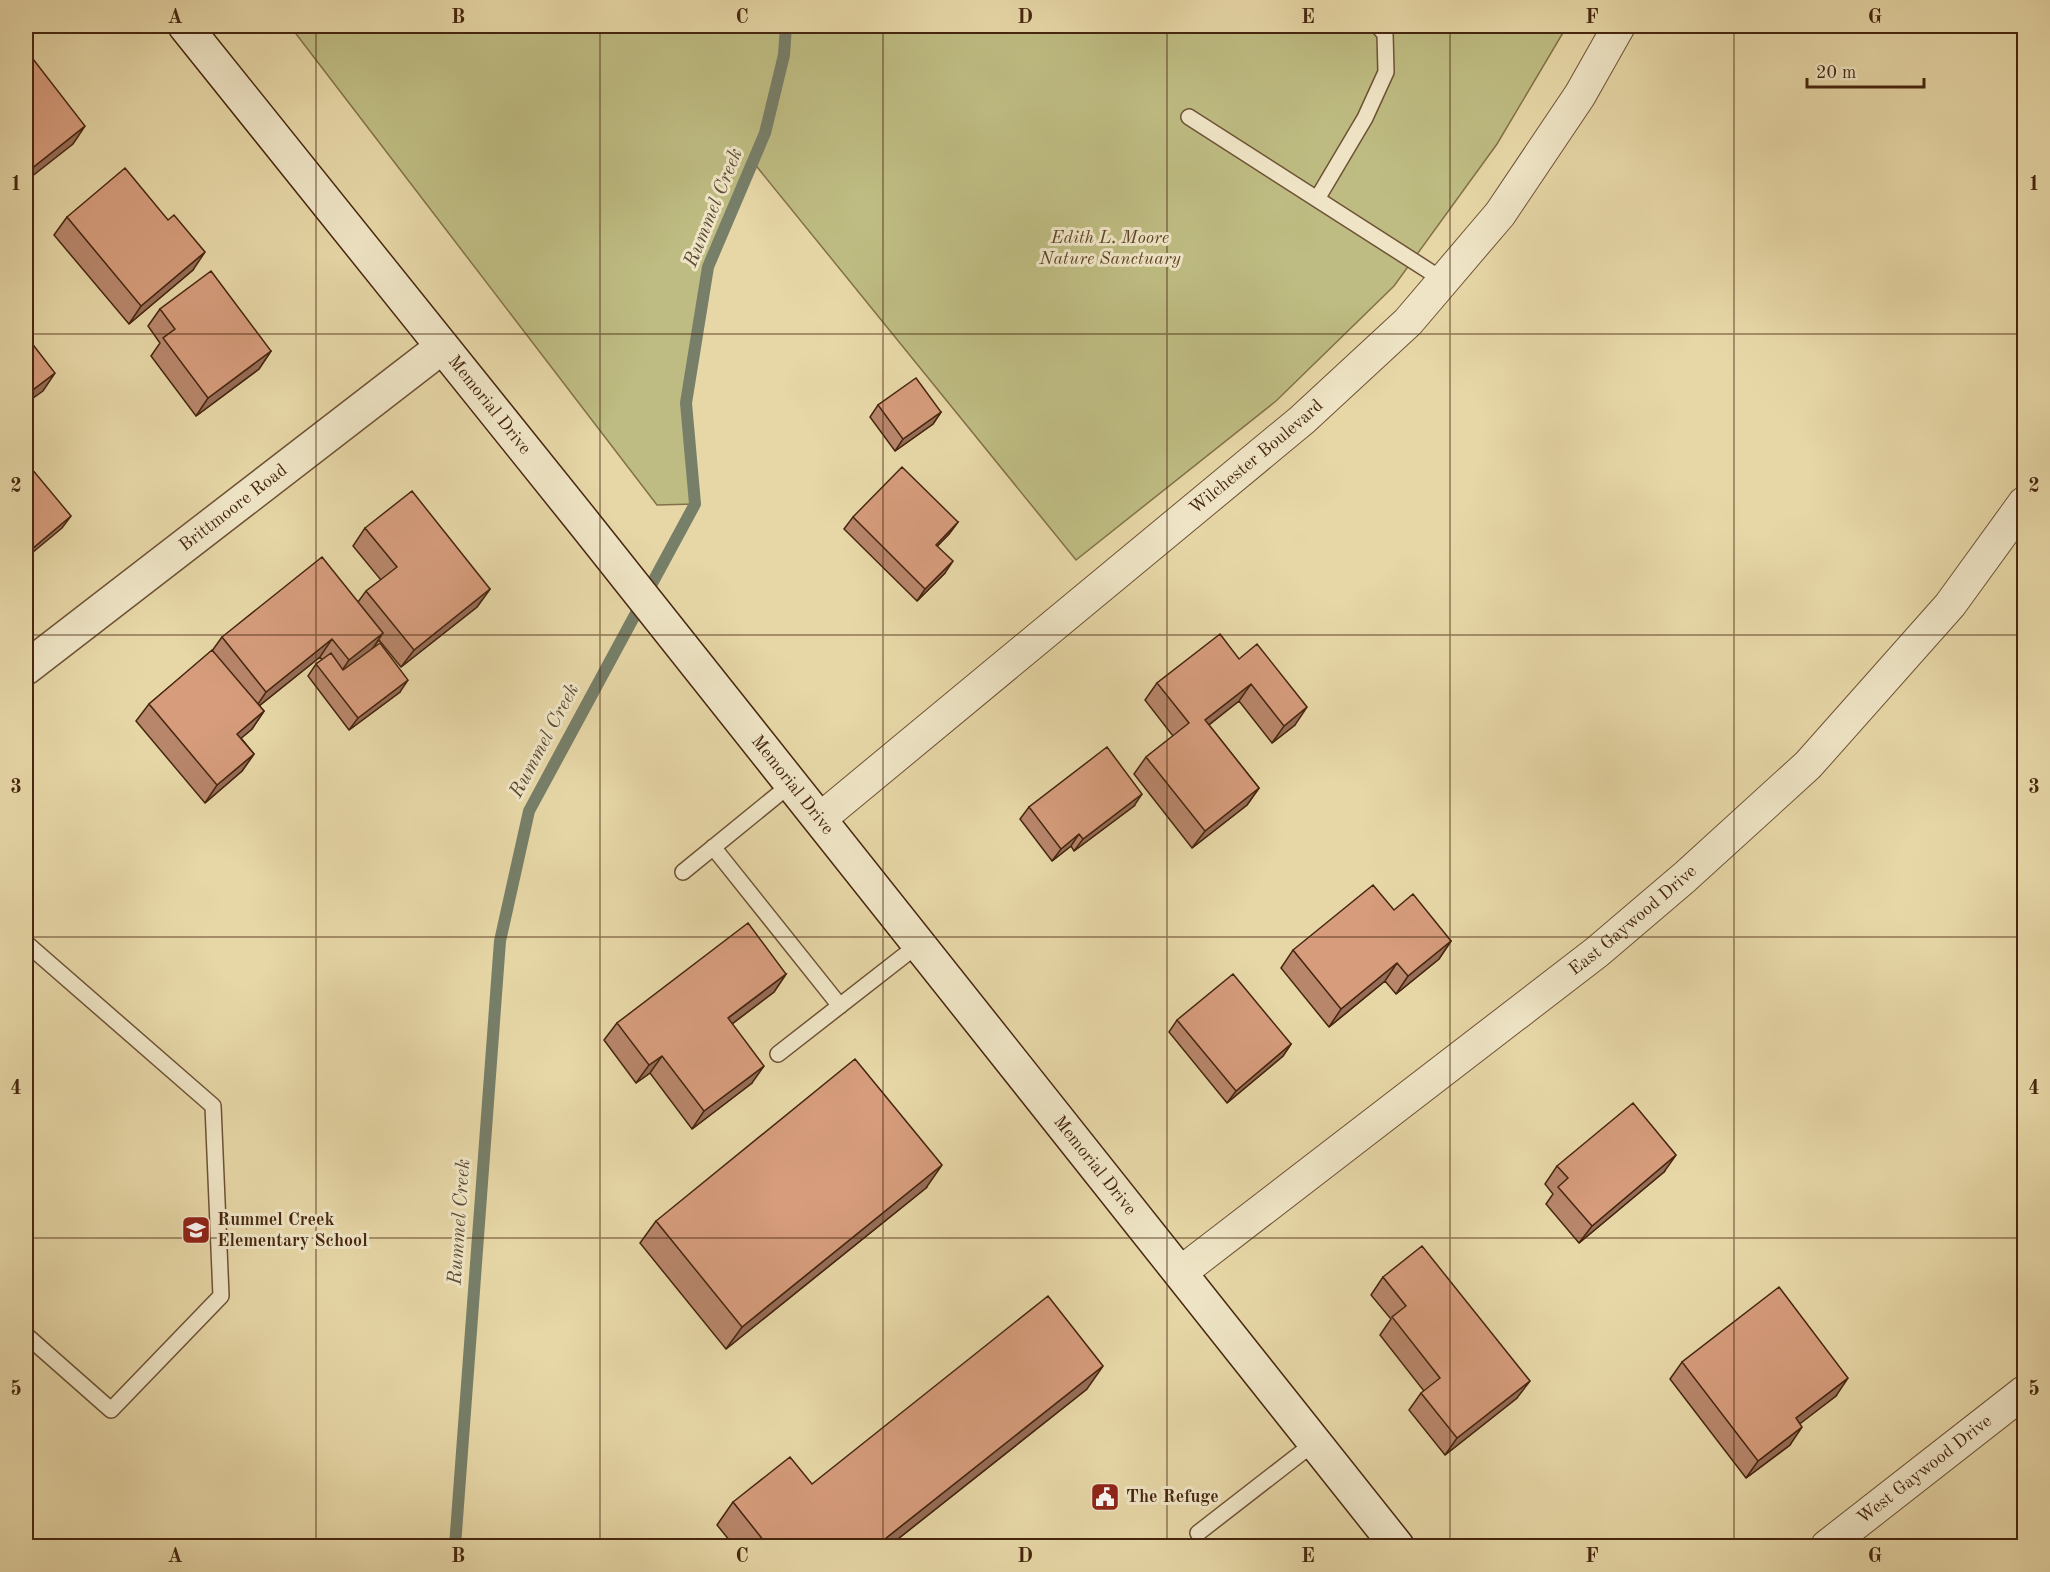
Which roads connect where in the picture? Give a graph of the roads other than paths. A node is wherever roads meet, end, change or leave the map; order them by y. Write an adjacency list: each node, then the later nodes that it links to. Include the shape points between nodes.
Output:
1 (185, 26): 7 (main road, Memorial Drive)
2 (1378, 26): 5 (lane, via 1385,34 1386,72 1365,118)
3 (1619, 26): 6 (street, Wilchester Boulevard, via 1580,95 1500,214)
4 (1189, 117): 5 (lane)
5 (1317, 199): 6 (lane)
6 (1443, 280): 11 (street, Wilchester Boulevard, via 1408,322 1302,420)
7 (442, 347): 9 (main road, Brittmoore Road); 10 (main road, Memorial Drive)
8 (2025, 503): 18 (street, East Gaywood Drive, via 1950,605 1808,765 1597,952)
9 (26, 668)
10 (791, 784): 11 (main road, Memorial Drive); 12 (lane)
11 (820, 819): 15 (main road, Memorial Drive)
12 (713, 848): 13 (lane); 16 (lane)
13 (683, 872)
14 (26, 943): 19 (lane, via 213,1106 221,1296 111,1410)
15 (919, 944): 16 (lane); 18 (main road, Memorial Drive)
16 (840, 1006): 17 (lane)
17 (778, 1054)
18 (1180, 1274): 21 (main road, Memorial Drive)
19 (26, 1335)
20 (2025, 1392): 24 (street, West Gaywood Drive)
21 (1314, 1443): 22 (lane); 23 (main road, Memorial Drive)
22 (1198, 1533)
23 (1397, 1546)
24 (1827, 1546)

